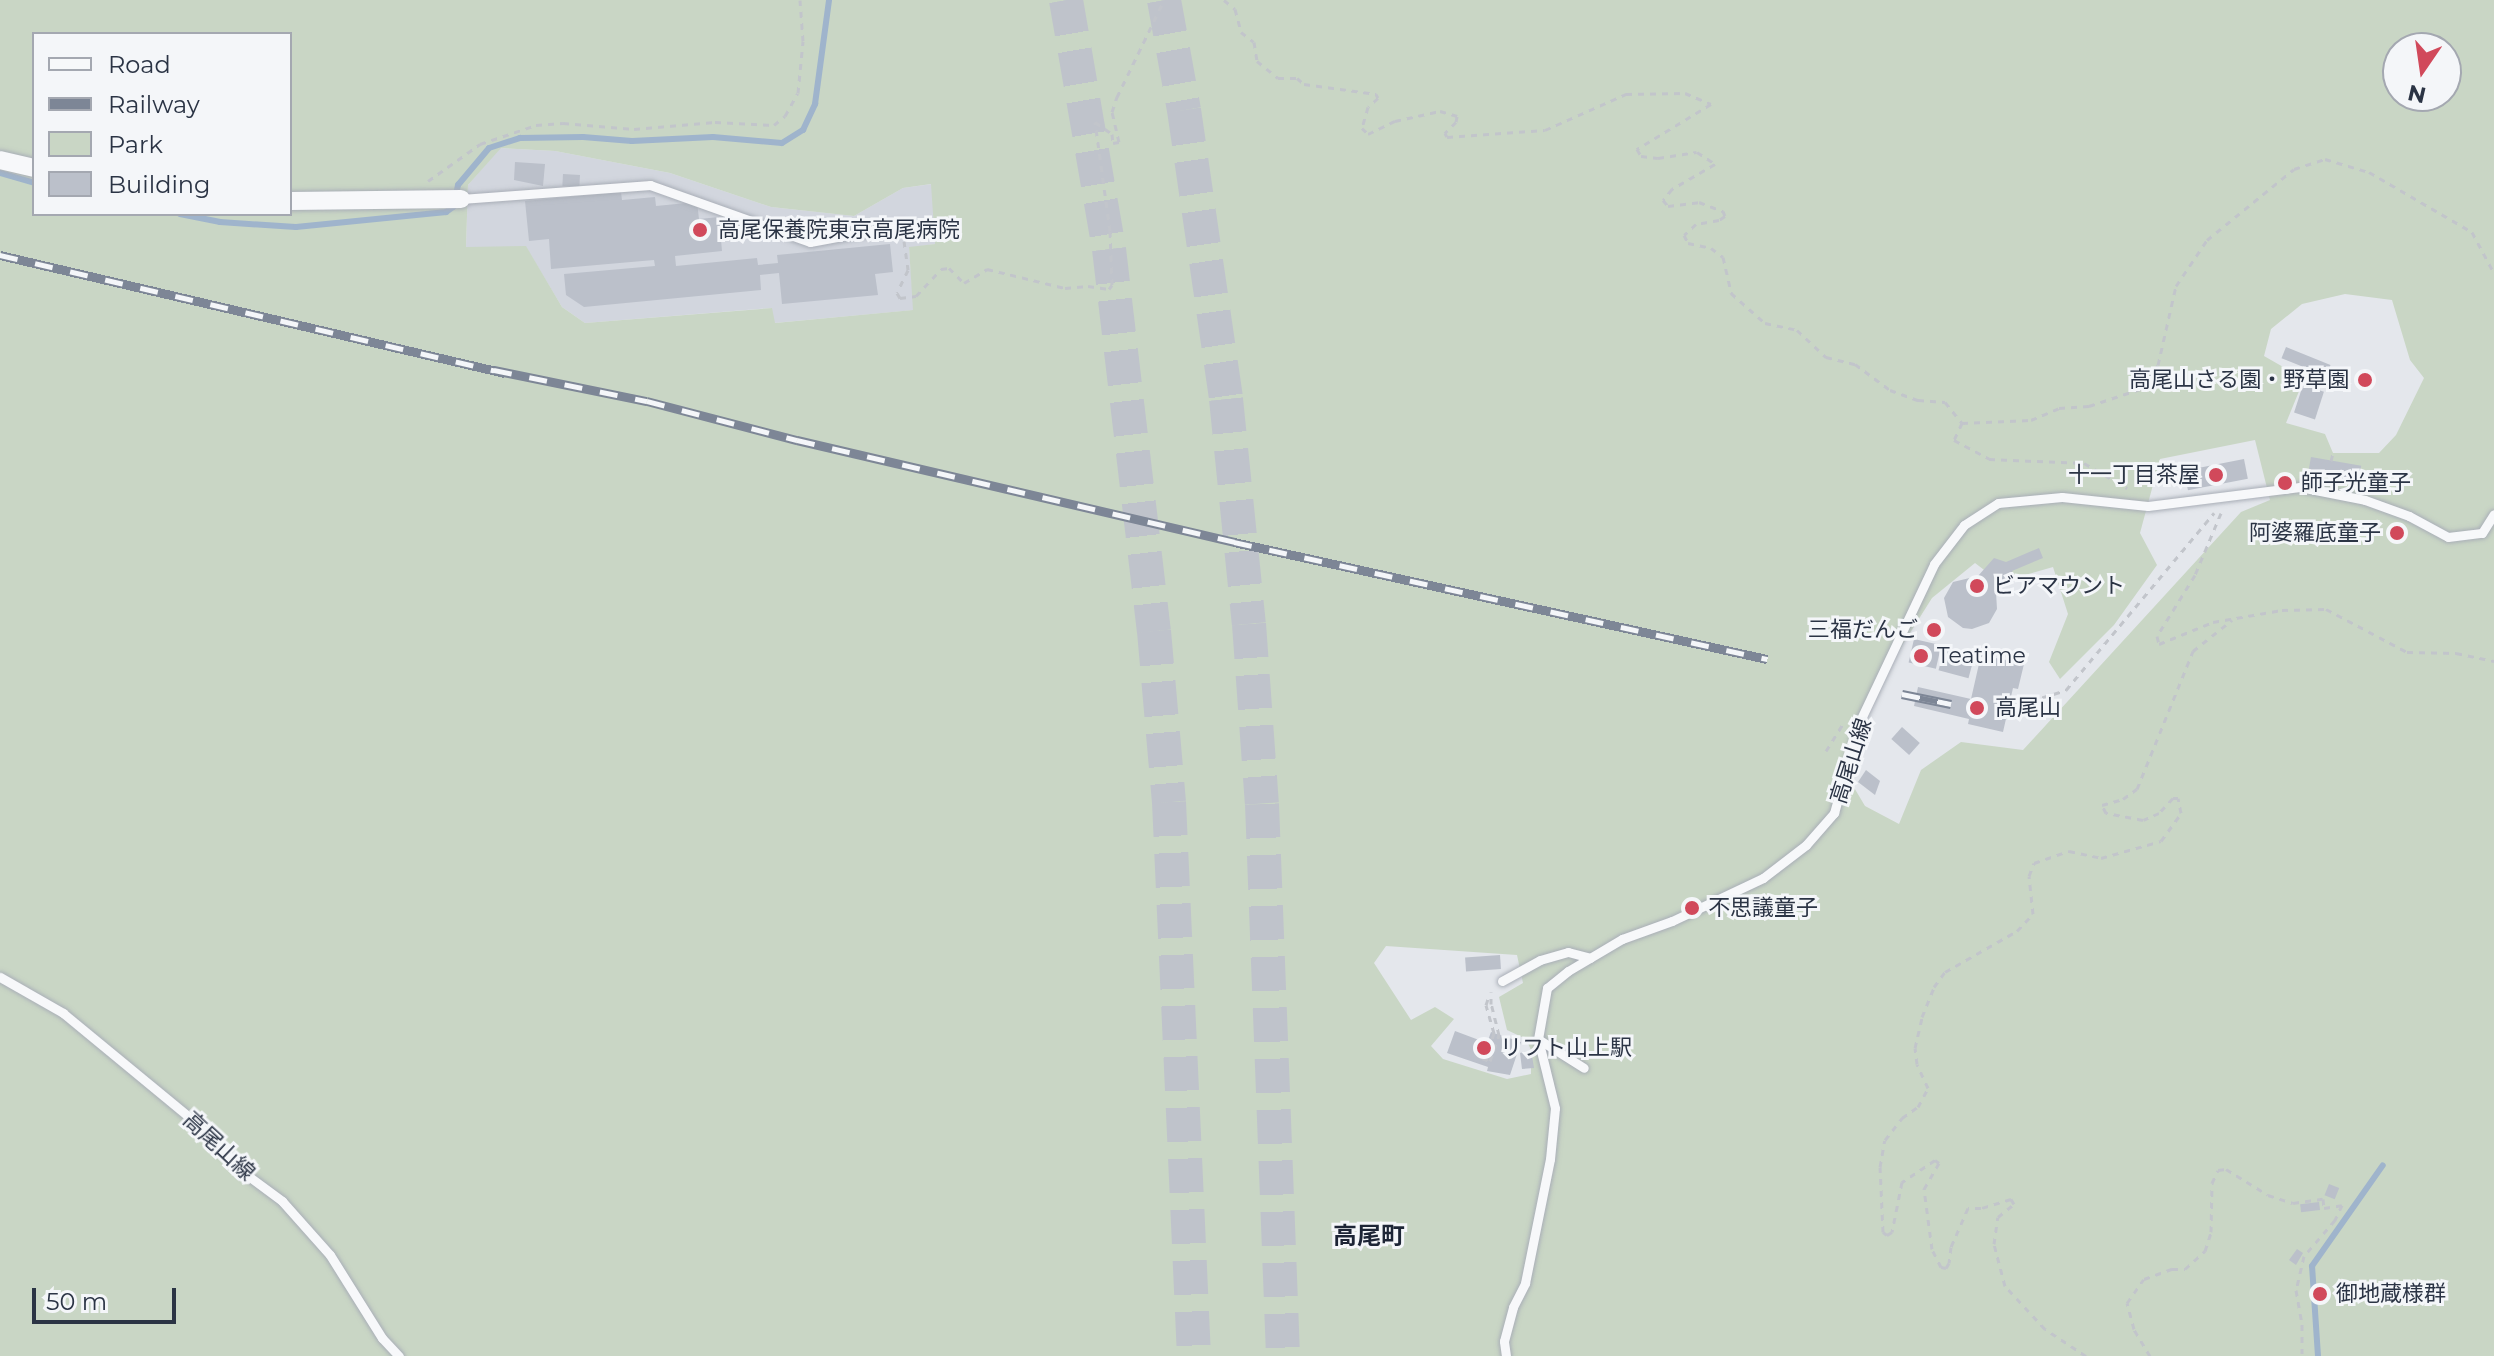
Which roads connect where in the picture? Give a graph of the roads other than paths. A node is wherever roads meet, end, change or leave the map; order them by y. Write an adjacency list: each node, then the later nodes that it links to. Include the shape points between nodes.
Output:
1 (0, 160): 2 (street)
2 (32, 168)
3 (452, 198): 4 (street); 5 (lane, via 650,185 810,242)
4 (292, 201)
5 (902, 225)
6 (2494, 514): 7 (lane, 高尾山線, via 2482,533 2448,537 2394,511 2300,487 2148,506 2049,498 1998,503 1964,525 1934,564 1859,723 1834,813 1763,878)
7 (1590, 958): 9 (lane, via 1568,952); 10 (lane, 高尾山線, via 1547,988)
8 (0, 977): 12 (lane, 高尾山線, via 63,1013 282,1201 330,1255)
9 (1502, 981)
10 (1538, 1039): 11 (lane); 13 (lane, 高尾山線, via 1555,1108 1550,1159 1525,1283 1504,1341)
11 (1584, 1068)
12 (399, 1356)
13 (1506, 1356)

